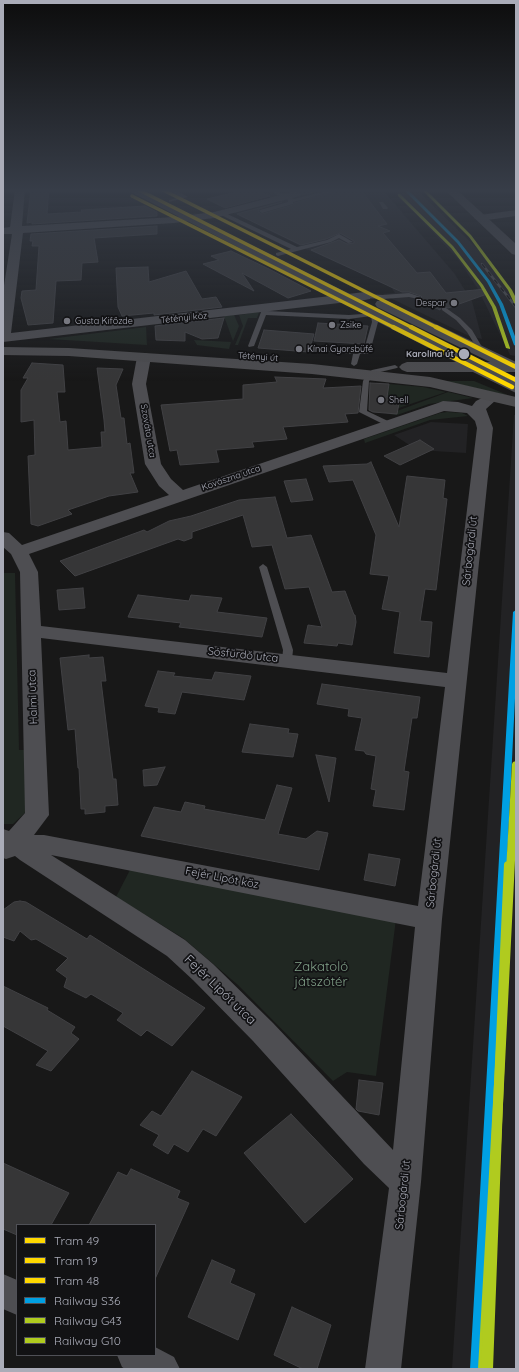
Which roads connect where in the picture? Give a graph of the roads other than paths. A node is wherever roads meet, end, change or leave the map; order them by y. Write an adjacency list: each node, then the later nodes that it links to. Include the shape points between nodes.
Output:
1 (13, 253): 5 (street)
2 (257, 253): 9 (street)
3 (281, 253): 4 (lane)
4 (278, 254): 7 (street)
5 (7, 280): 14 (street)
6 (389, 290): 7 (lane, via 372,292)
7 (365, 296): 8 (lane); 9 (street, Tétényi köz); 19 (street)
8 (418, 297)
9 (349, 299): 11 (street, Tétényi köz); 12 (street)
10 (444, 309): 19 (lane, via 470,331)
11 (265, 311): 12 (lane, via 349,317); 14 (street, Tétényi köz); 16 (lane)
12 (374, 314): 13 (street); 21 (lane, via 375,322 367,352)
13 (414, 336): 22 (street); 25 (street, via 418,344 418,357 414,362)
14 (3, 338)
15 (3, 344): 21 (street, Tétényi út)
16 (251, 346)
17 (317, 349): 21 (lane)
18 (3, 351): 20 (street, Tétényi út)
19 (482, 352): 24 (street)
20 (144, 357): 26 (street, Tétényi út); 31 (street, Szováta utca, via 139,384 153,464 165,482)
21 (355, 358): 25 (street, Tétényi út)
22 (458, 364): 23 (street, Tétényi út); 25 (street, Tétényi út)
23 (486, 371): 24 (street); 25 (street, Tétényi út); 27 (street)
24 (515, 371)
25 (392, 372): 26 (street, Tétényi út); 28 (street, Tétényi út)
26 (369, 375): 30 (lane, via 363,412)
27 (516, 388)
28 (510, 400): 29 (street)
29 (483, 407): 30 (street, Kovászna utca, via 472,410 443,406); 37 (street, Sárbogárdi út, via 485,428)
30 (387, 424): 31 (street, Kovászna utca)
31 (180, 496): 33 (street, Kovászna utca)
32 (3, 537): 33 (street, Halmi utca)
33 (19, 552): 35 (street, Halmi utca, via 29,572)
34 (263, 567): 36 (lane, via 288,650)
35 (31, 631): 36 (street, Sósfürdő utca); 38 (street, Halmi utca, via 37,815)
36 (287, 660): 37 (street, Sósfürdő utca)
37 (455, 681): 39 (street, Sárbogárdi út)
38 (6, 845): 39 (street, Fejér Lipót köz, via 44,844); 40 (street, Fejér Lipót utca, via 36,857 176,948 263,1032)
39 (430, 919): 40 (street, Sárbogárdi út)
40 (404, 1182): 45 (street, Sárbogárdi út)
41 (3, 1291): 42 (street)
42 (16, 1298)
43 (136, 1356): 44 (street)
44 (162, 1369)
45 (383, 1369)

